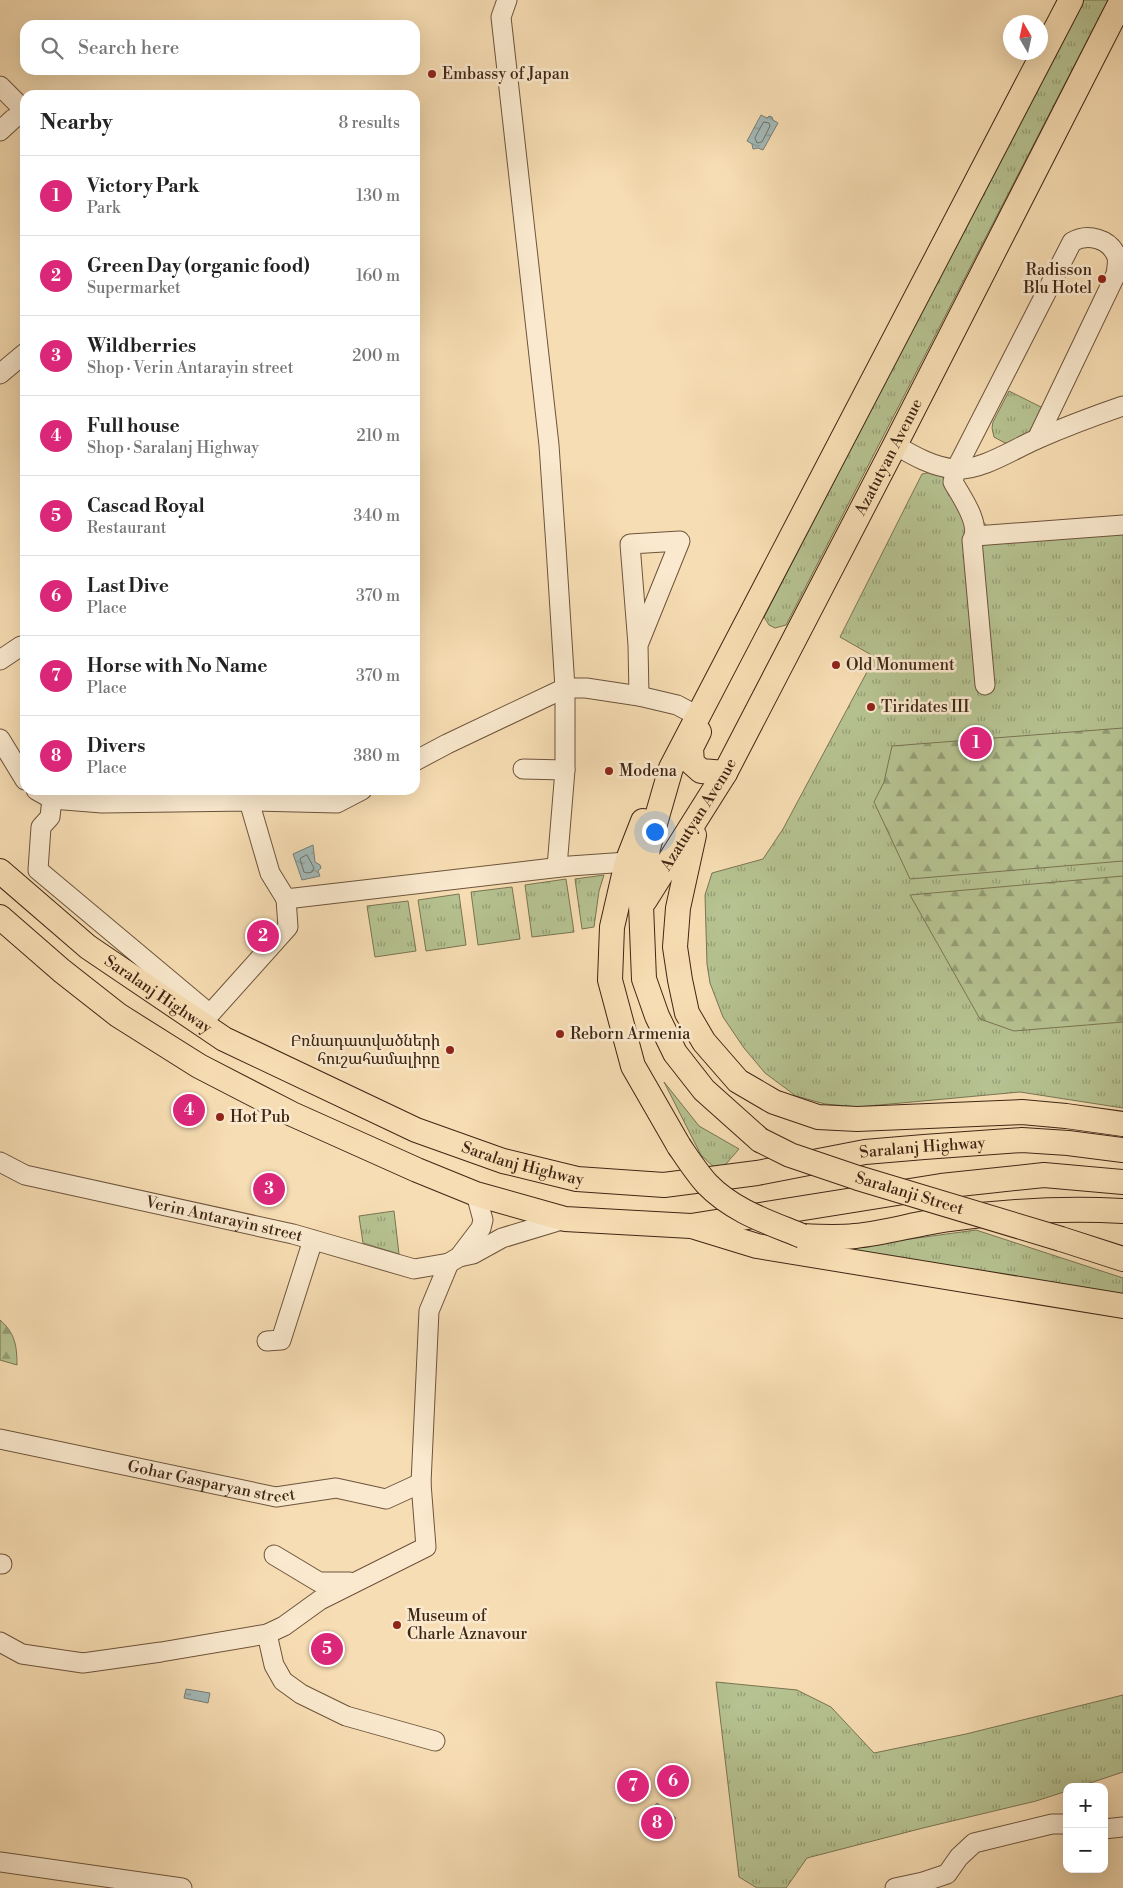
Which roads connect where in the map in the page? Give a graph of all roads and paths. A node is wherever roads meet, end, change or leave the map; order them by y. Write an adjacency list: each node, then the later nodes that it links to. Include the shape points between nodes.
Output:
1 (507, 0): 21 (street, via 501,17 549,445)
2 (1071, 0): 19 (main road, Azatutyan Avenue)
3 (1122, 0): 12 (main road, Azatutyan Avenue)
4 (0, 86): 5 (street)
5 (20, 106)
6 (20, 114): 7 (street)
7 (0, 131)
8 (20, 357): 9 (street)
9 (0, 374)
10 (1123, 406): 11 (street)
11 (1037, 439): 13 (street, via 985,463); 13 (street, via 1116,274 1117,256 1102,241 1090,237 1080,237 1072,242)
12 (895, 445): 13 (street, via 927,462); 30 (main road, Azatutyan Avenue)
13 (956, 469): 15 (street, via 953,482 974,521)
14 (1123, 525): 15 (street)
15 (975, 536): 20 (street, via 972,540)
16 (638, 645): 16 (street, via 630,544 680,541 669,567); 22 (street)
17 (20, 647): 18 (street)
18 (0, 660)
19 (726, 661): 23 (main road, Azatutyan Avenue); 30 (main road, via 724,680 691,748 692,763 701,771)
20 (984, 685)
21 (565, 688): 22 (street); 25 (street); 28 (street)
22 (639, 696): 23 (street, via 676,705)
23 (698, 716): 26 (main road, Azatutyan Avenue)
24 (0, 739): 29 (street)
25 (420, 758)
26 (671, 768): 35 (main road, via 640,826); 39 (main road, Azatutyan Avenue, via 648,848)
27 (523, 769): 28 (street)
28 (565, 770): 36 (street)
29 (20, 772)
30 (725, 773): 34 (main road, Azatutyan Avenue)
31 (44, 795): 33 (street, via 102,803); 38 (street, via 50,817 41,827 38,870 210,1014 288,927)
32 (336, 797): 33 (street)
33 (249, 801): 38 (street, via 270,873)
34 (700, 813): 39 (main road, Azatutyan Avenue); 41 (main road, via 678,908 675,947 687,1012 704,1042 738,1081 774,1102 818,1117 857,1119 1022,1112)
35 (627, 862): 36 (street); 47 (main road, bridge, via 612,927 610,980 633,1066 679,1146 707,1184 727,1201 750,1215 802,1236 833,1238 1020,1211)
36 (557, 867): 38 (street)
37 (0, 871): 43 (main road, Saralanj Highway, via 88,947 224,1039 416,1130 503,1161 577,1179 664,1185 756,1173 866,1152 924,1146 1022,1140)
38 (286, 899)
39 (641, 905): 42 (main road, Azatutyan Avenue, via 644,979 675,1053 704,1090)
40 (0, 917): 46 (main road, via 118,1015 199,1066 292,1114)
41 (1123, 1124)
42 (760, 1140): 51 (main road, Saralanji Street, bridge, via 790,1155 858,1178)
43 (1123, 1150)
44 (0, 1162): 50 (street, Verin Antarayin street, via 25,1175)
45 (1123, 1182): 49 (main road, via 1044,1175 941,1186)
46 (476, 1194): 48 (main road); 52 (street, via 483,1220 481,1228)
47 (1123, 1212)
48 (565, 1220): 49 (main road); 52 (street, Verin Antarayin street, via 502,1238)
49 (691, 1226): 53 (main road, via 757,1246)
50 (313, 1240): 52 (street, Verin Antarayin street, via 414,1269); 54 (street, via 281,1340)
51 (1123, 1259)
52 (454, 1260): 56 (street, via 429,1311)
53 (1123, 1306)
54 (267, 1341)
55 (0, 1439): 56 (street, Gohar Gasparyan street, via 276,1497 336,1488 386,1499)
56 (421, 1483): 58 (street, via 426,1547)
57 (274, 1555): 58 (street, via 319,1582)
58 (359, 1580): 59 (street)
59 (267, 1634): 60 (street, via 83,1663 22,1654); 61 (street, via 274,1665 282,1681 301,1694 346,1716)
60 (0, 1642)
61 (435, 1742)
62 (1063, 1824): 67 (street, via 974,1843 947,1874)
63 (1123, 1826): 64 (street)
64 (1108, 1828)
65 (0, 1862): 66 (street)
66 (182, 1888)
67 (895, 1888)

